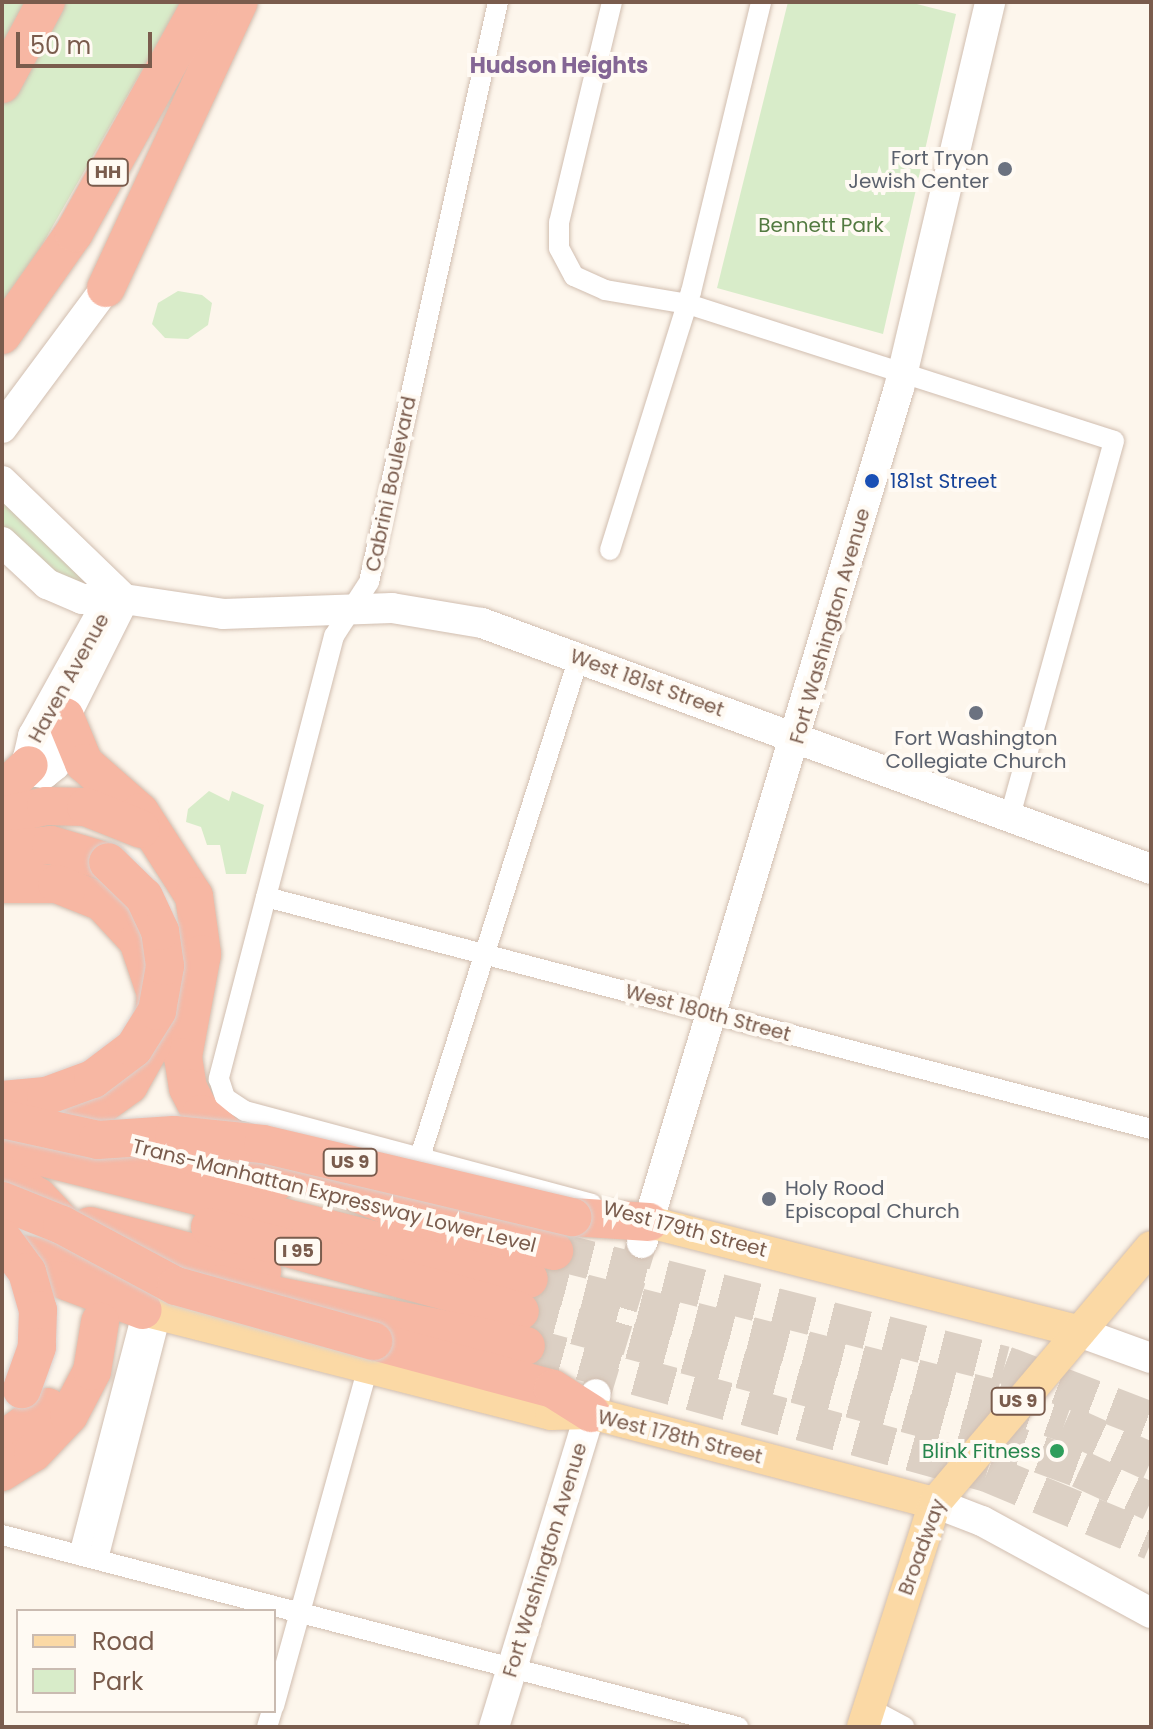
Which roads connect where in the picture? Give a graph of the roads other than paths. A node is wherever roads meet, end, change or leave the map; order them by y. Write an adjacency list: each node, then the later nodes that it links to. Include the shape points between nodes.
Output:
1 (46, 2): 8 (highway)
2 (202, 2): 11 (highway, HH, via 74,233)
3 (239, 2): 9 (highway)
4 (498, 2): 18 (street, Cabrini Boulevard, via 369,582)
5 (612, 2): 10 (street, via 559,222 559,248 567,268 585,284)
6 (761, 2): 10 (street)
7 (990, 2): 12 (main road, Fort Washington Avenue)
8 (2, 84)
9 (106, 288): 13 (main road)
10 (688, 304): 12 (street); 16 (street)
11 (2, 335)
12 (904, 370): 21 (main road, Fort Washington Avenue); 25 (street, via 1114,441)
13 (2, 428)
14 (2, 481): 17 (main road)
15 (2, 542): 17 (main road, West 181st Street, via 59,591 93,601)
16 (610, 550)
17 (124, 599): 18 (main road, West 181st Street, via 223,614); 20 (main road, Haven Avenue); 22 (main road, Haven Avenue, via 109,606 92,628 33,736)
18 (352, 608): 19 (main road, West 181st Street, via 465,619); 30 (street, Cabrini Boulevard, via 334,636)
19 (579, 657): 21 (main road, West 181st Street); 31 (street)
20 (65, 717): 22 (main road, Haven Avenue, via 53,768 38,773); 26 (highway, via 84,763 140,812)
21 (798, 739): 25 (main road, West 181st Street); 32 (main road, Fort Washington Avenue)
22 (29, 765): 23 (highway)
23 (2, 791)
24 (2, 816): 26 (highway, via 46,806 86,807 127,821)
25 (1010, 817): 28 (main road, West 181st Street)
26 (165, 848): 44 (highway, via 191,887 201,925 201,965 183,1057 188,1088 205,1120 247,1150)
27 (2, 850): 34 (highway, bridge, via 51,845 108,862 139,890 160,931 165,966 157,1011 128,1054 93,1079 57,1093)
28 (1151, 869)
29 (2, 884): 38 (highway, via 57,884 109,907 146,956 156,1003 149,1053 122,1092 71,1121)
30 (266, 897): 31 (street, West 180th Street); 33 (street, Cabrini Boulevard, via 221,1068)
31 (487, 955): 32 (street, West 180th Street); 40 (street)
32 (713, 1014): 37 (street, West 180th Street); 45 (main road, Fort Washington Avenue)
33 (223, 1094): 40 (street, West 179th Street, via 245,1111)
34 (2, 1100)
35 (2, 1113): 44 (highway, Trans-Manhattan Expressway Lower Level, bridge)
36 (2, 1119): 45 (highway, US 9, bridge, via 98,1140 174,1135 263,1144)
37 (1151, 1129)
38 (2, 1133)
39 (2, 1147): 43 (highway, I 95)
40 (420, 1157): 45 (street, West 179th Street)
41 (2, 1174): 43 (highway, I 95); 43 (highway, via 48,1205)
42 (2, 1202): 43 (highway, I 95, bridge); 53 (highway, bridge, via 62,1225 150,1274 205,1296)
43 (83, 1208): 53 (highway, I 95); 53 (highway, I 95)
44 (422, 1219): 49 (highway, Trans-Manhattan Expressway Lower Level)
45 (646, 1233): 54 (main road, West 179th Street / US 9)
46 (2, 1238): 58 (highway, bridge, via 30,1279 39,1321 28,1376)
47 (1151, 1247): 54 (main road, Broadway / US 9)
48 (2, 1251): 53 (highway)
49 (554, 1251)
50 (2, 1262): 52 (highway)
51 (2, 1278): 52 (highway, via 104,1306)
52 (152, 1312): 56 (main road, West 178th Street); 63 (street)
53 (525, 1329): 57 (highway, via 570,1396)
54 (1079, 1332): 55 (main road, West 179th Street); 61 (main road, Broadway / US 9)
55 (1151, 1358)
56 (368, 1367): 57 (main road, West 178th Street, via 551,1414); 64 (street)
57 (594, 1404): 61 (main road, West 178th Street); 66 (main road, Fort Washington Avenue)
58 (2, 1415)
59 (2, 1441): 60 (highway, via 37,1419 63,1389 95,1321 92,1371 69,1415 33,1453)
60 (2, 1472)
61 (935, 1503): 65 (main road, West 178th Street, via 982,1521); 68 (main road, Broadway)
62 (2, 1535): 63 (street)
63 (88, 1557): 64 (street)
64 (303, 1612): 66 (street); 67 (street)
65 (1151, 1613)
66 (513, 1668): 69 (main road, Fort Washington Avenue); 70 (street)
67 (276, 1699)
68 (866, 1717): 71 (street)
69 (494, 1727)
70 (738, 1727)
71 (904, 1727)

